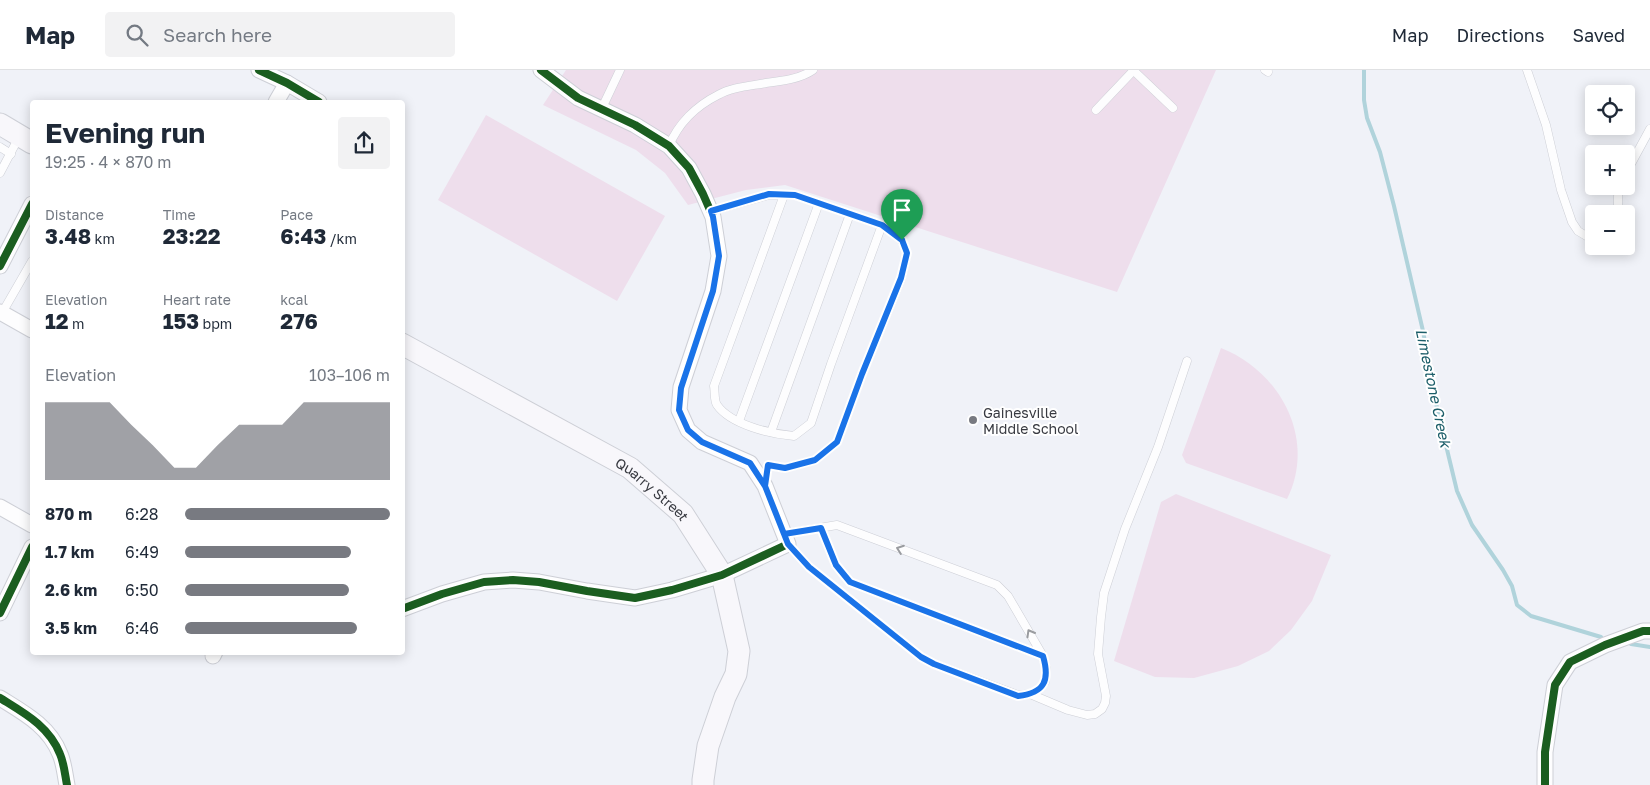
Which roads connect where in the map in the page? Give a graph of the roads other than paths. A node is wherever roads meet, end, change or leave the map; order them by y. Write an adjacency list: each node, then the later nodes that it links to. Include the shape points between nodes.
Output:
1 (259, 70): 7 (street)
2 (541, 70): 10 (street, via 578,98)
3 (620, 70): 10 (lane)
4 (814, 70): 16 (lane, via 786,80 718,94 689,115 675,131)
5 (1133, 70): 11 (lane); 12 (lane)
6 (1527, 70): 26 (lane, via 1546,124 1572,222)
7 (286, 83): 8 (street); 9 (street)
8 (277, 100)
9 (316, 100)
10 (602, 108): 16 (street)
11 (1173, 108)
12 (1096, 110)
13 (0, 124): 15 (street)
14 (1650, 130): 18 (lane)
15 (21, 144): 17 (lane); 19 (lane)
16 (668, 146): 23 (street, via 689,168)
17 (0, 147)
18 (1635, 156)
19 (0, 173)
20 (784, 195): 21 (lane); 23 (lane, via 769,194); 33 (lane, via 714,386 716,404)
21 (819, 203): 24 (lane); 33 (lane)
22 (30, 208): 28 (street)
23 (711, 211): 35 (street, via 719,256 713,291 681,388 679,410 688,430 702,442 750,463)
24 (850, 214): 25 (lane); 34 (lane)
25 (882, 225): 34 (lane, via 811,423 794,436); 35 (lane, via 902,240 907,253 901,278 837,442 815,460 785,468 768,465)
26 (1585, 235)
27 (30, 263): 29 (lane)
28 (0, 264)
29 (1, 312): 30 (street)
30 (30, 329)
31 (405, 346): 41 (street, Quarry Street, via 630,468 683,514)
32 (1187, 361): 46 (lane, via 1104,593 1098,654 1105,703 1095,714 1087,715)
33 (739, 421): 34 (lane)
34 (771, 432)
35 (765, 486): 39 (street)
36 (0, 507): 37 (street)
37 (30, 524)
38 (821, 528): 39 (lane); 45 (lane, via 836,565 850,582); 45 (lane, one-way to 38, via 1008,596 997,585 837,525)
39 (786, 539): 41 (street); 46 (lane, via 809,567 921,657 1018,696)
40 (30, 551): 43 (street)
41 (722, 574): 42 (street, via 635,598 539,582 484,582); 49 (street, Quarry Street, via 739,651 736,674 724,696 708,746)
42 (405, 608)
43 (0, 613)
44 (1650, 631): 50 (street, via 1604,645 1570,662 1555,685 1545,752)
45 (1043, 656): 46 (lane, via 1045,682)
46 (1030, 694)
47 (0, 698): 48 (street, via 47,732 60,754)
48 (67, 785)
49 (703, 785)
50 (1545, 785)

